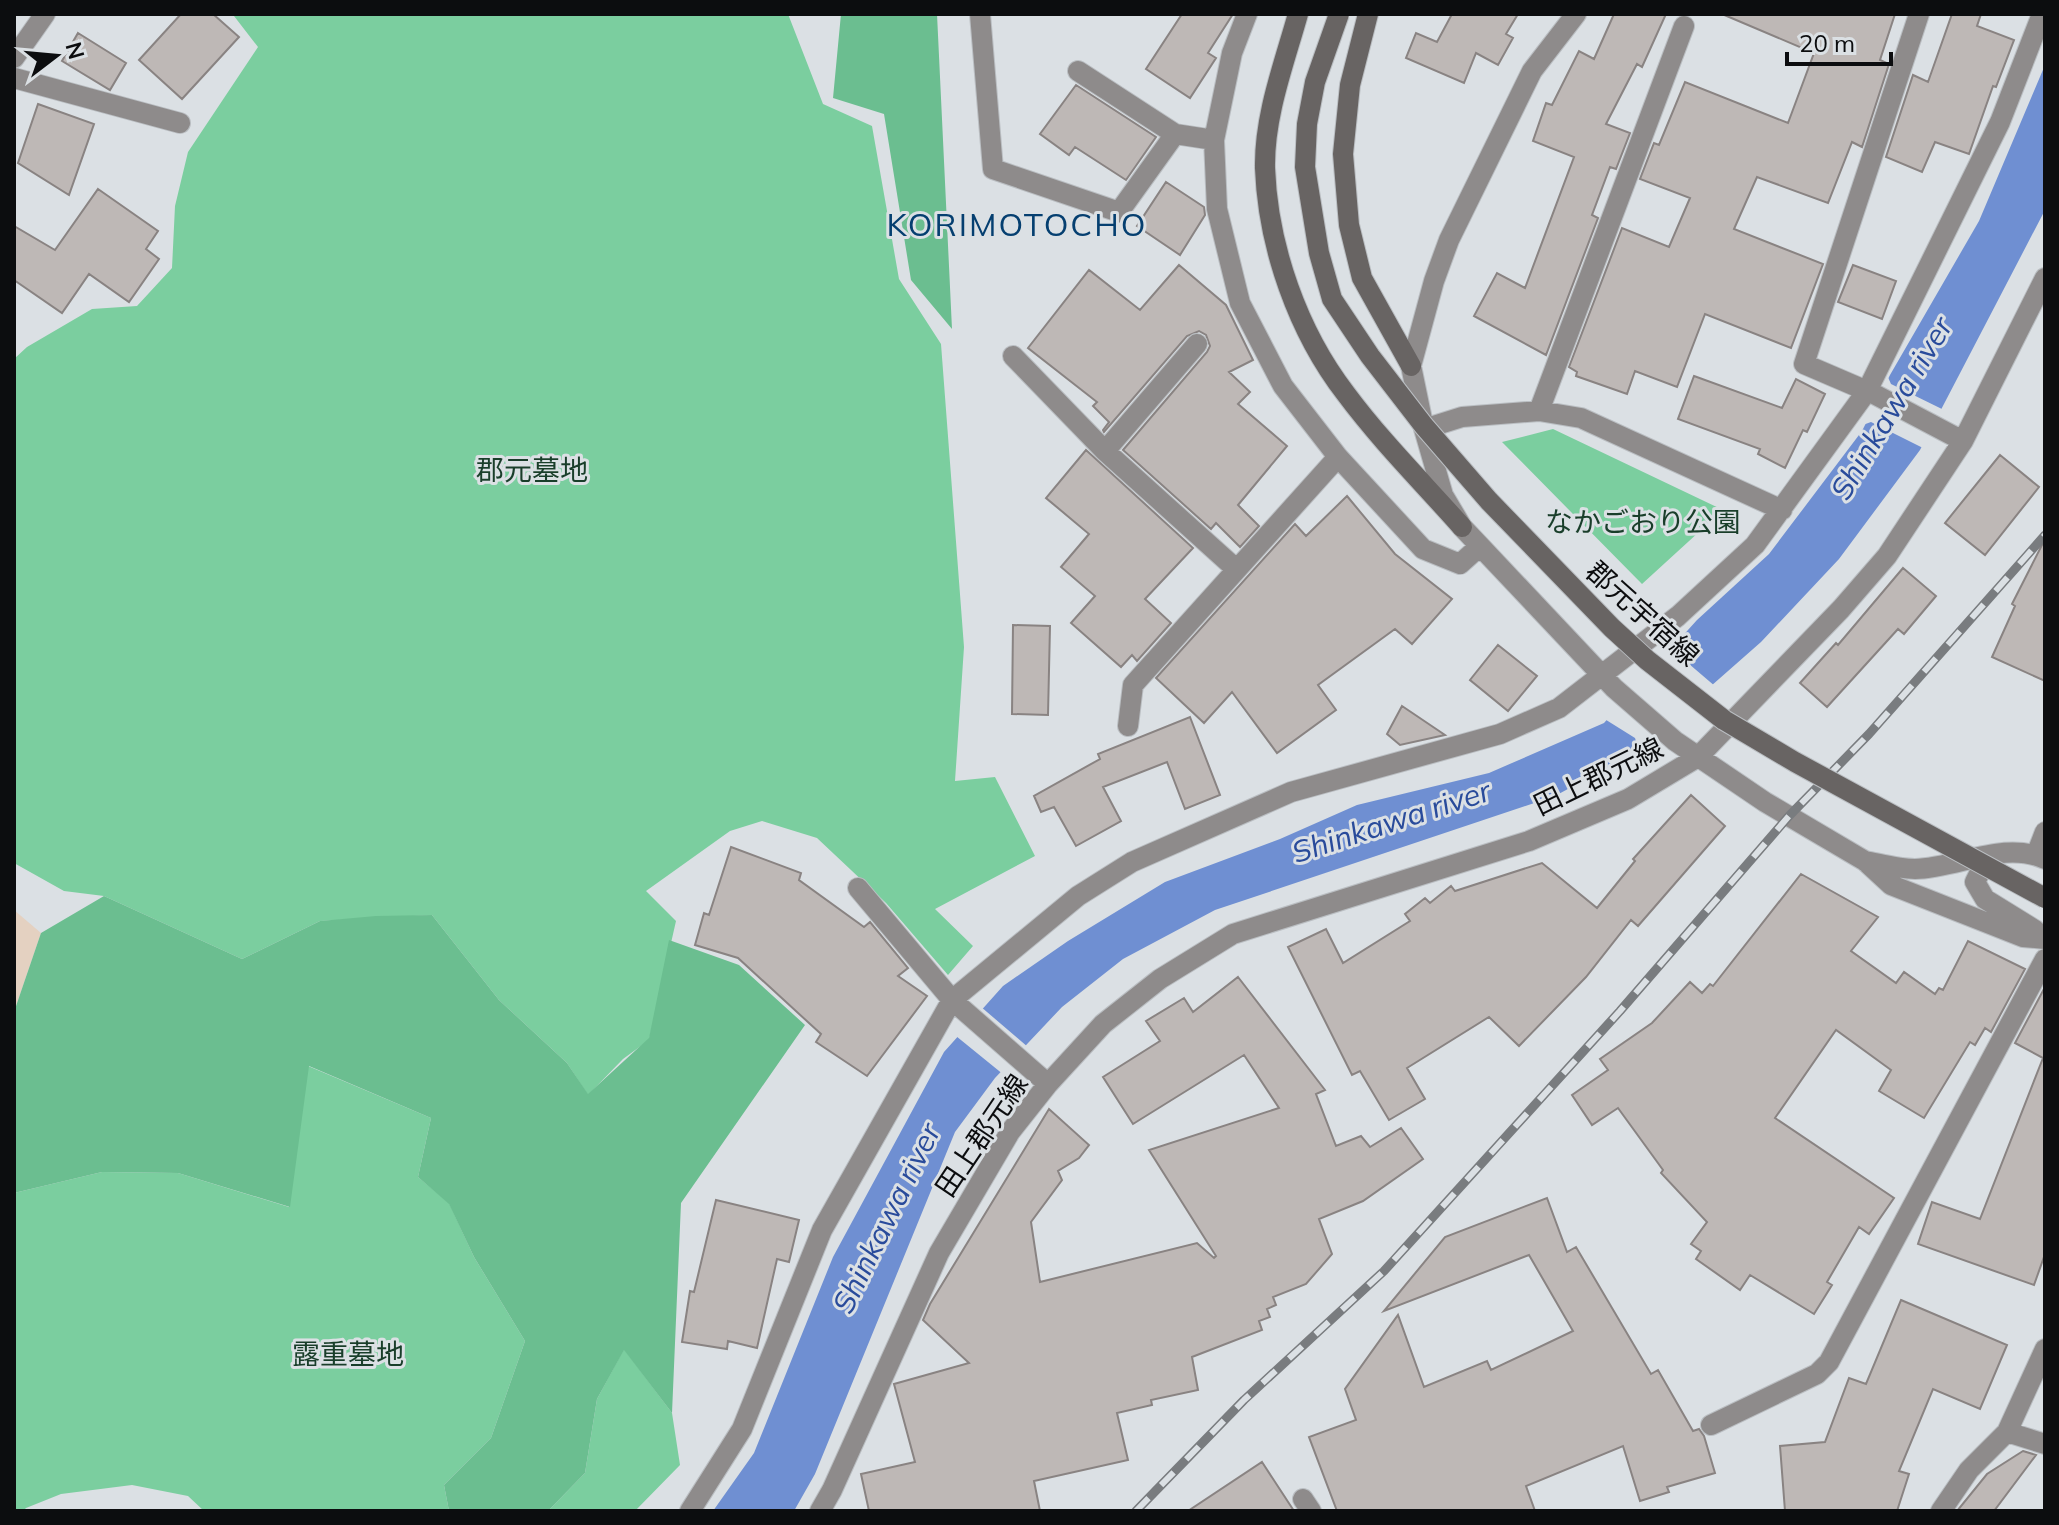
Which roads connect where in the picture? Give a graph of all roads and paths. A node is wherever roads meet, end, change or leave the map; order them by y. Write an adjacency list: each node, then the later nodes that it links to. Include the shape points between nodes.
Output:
1 (45, 14): 11 (street)
2 (980, 14): 15 (street, via 993,169 1119,212)
3 (1247, 14): 16 (street, via 1232,53)
4 (1298, 14): 28 (street, via 1272,108 1265,166 1272,230 1287,280 1306,329 1344,392)
5 (1339, 14): 39 (street, 郡元宇宿線, bridge, via 1315,82 1307,124 1305,167 1319,253 1332,299 1424,426 1612,628 1724,720)
6 (1368, 14): 20 (street, via 1350,85 1343,154 1349,225 1362,278)
7 (1576, 14): 20 (street, via 1532,71 1449,240)
8 (1919, 14): 21 (street, via 1804,364)
9 (2042, 14): 21 (street, via 2000,122)
10 (1684, 26): 22 (street)
11 (14, 58)
12 (1078, 71): 15 (street)
13 (14, 78): 14 (street)
14 (180, 123)
15 (1175, 134): 16 (street)
16 (1214, 140): 26 (street, via 1217,209 1240,303 1283,386)
17 (2045, 278): 24 (street, 田上郡元線)
18 (1197, 344): 25 (street)
19 (1013, 356): 25 (street)
20 (1411, 366): 23 (street)
21 (1870, 393): 24 (street); 27 (street)
22 (1539, 411): 23 (street, via 1462,417); 27 (street, via 1581,418)
23 (1424, 429): 28 (street, via 1443,495)
24 (1963, 441): 33 (street, 田上郡元線, via 1887,556)
25 (1105, 451): 30 (street)
26 (1338, 457): 29 (street, via 1423,549 1460,564); 30 (street)
27 (1782, 510): 31 (street, via 1755,545)
28 (1462, 527): 29 (street)
29 (1480, 546): 31 (street)
30 (1236, 569): 32 (street, via 1133,685)
31 (1608, 682): 33 (street); 42 (street, via 1500,734 1291,792 1132,862 1078,896)
32 (1128, 726)
33 (1698, 757): 37 (street); 43 (street, 田上郡元線, via 1628,799 1529,841 1233,934 1160,979 1103,1024)
34 (2045, 832): 36 (street)
35 (1988, 856): 36 (street, via 2008,851); 37 (street, via 1914,869); 40 (street, via 1975,882 1985,899)
36 (2040, 857)
37 (1865, 861): 40 (street, via 1891,885 2023,937)
38 (858, 888): 42 (street)
39 (2045, 898)
40 (2045, 938)
41 (2045, 959): 45 (street, via 1829,1362 1817,1374)
42 (952, 1000): 43 (street); 48 (street, via 822,1230 742,1429)
43 (1048, 1084): 49 (street, 田上郡元線, via 1010,1132 939,1253)
44 (2045, 1349): 46 (street)
45 (1711, 1425)
46 (2007, 1432): 47 (street); 50 (street, via 1969,1470)
47 (2045, 1444)
48 (690, 1511)
49 (820, 1511)
50 (1941, 1511)

